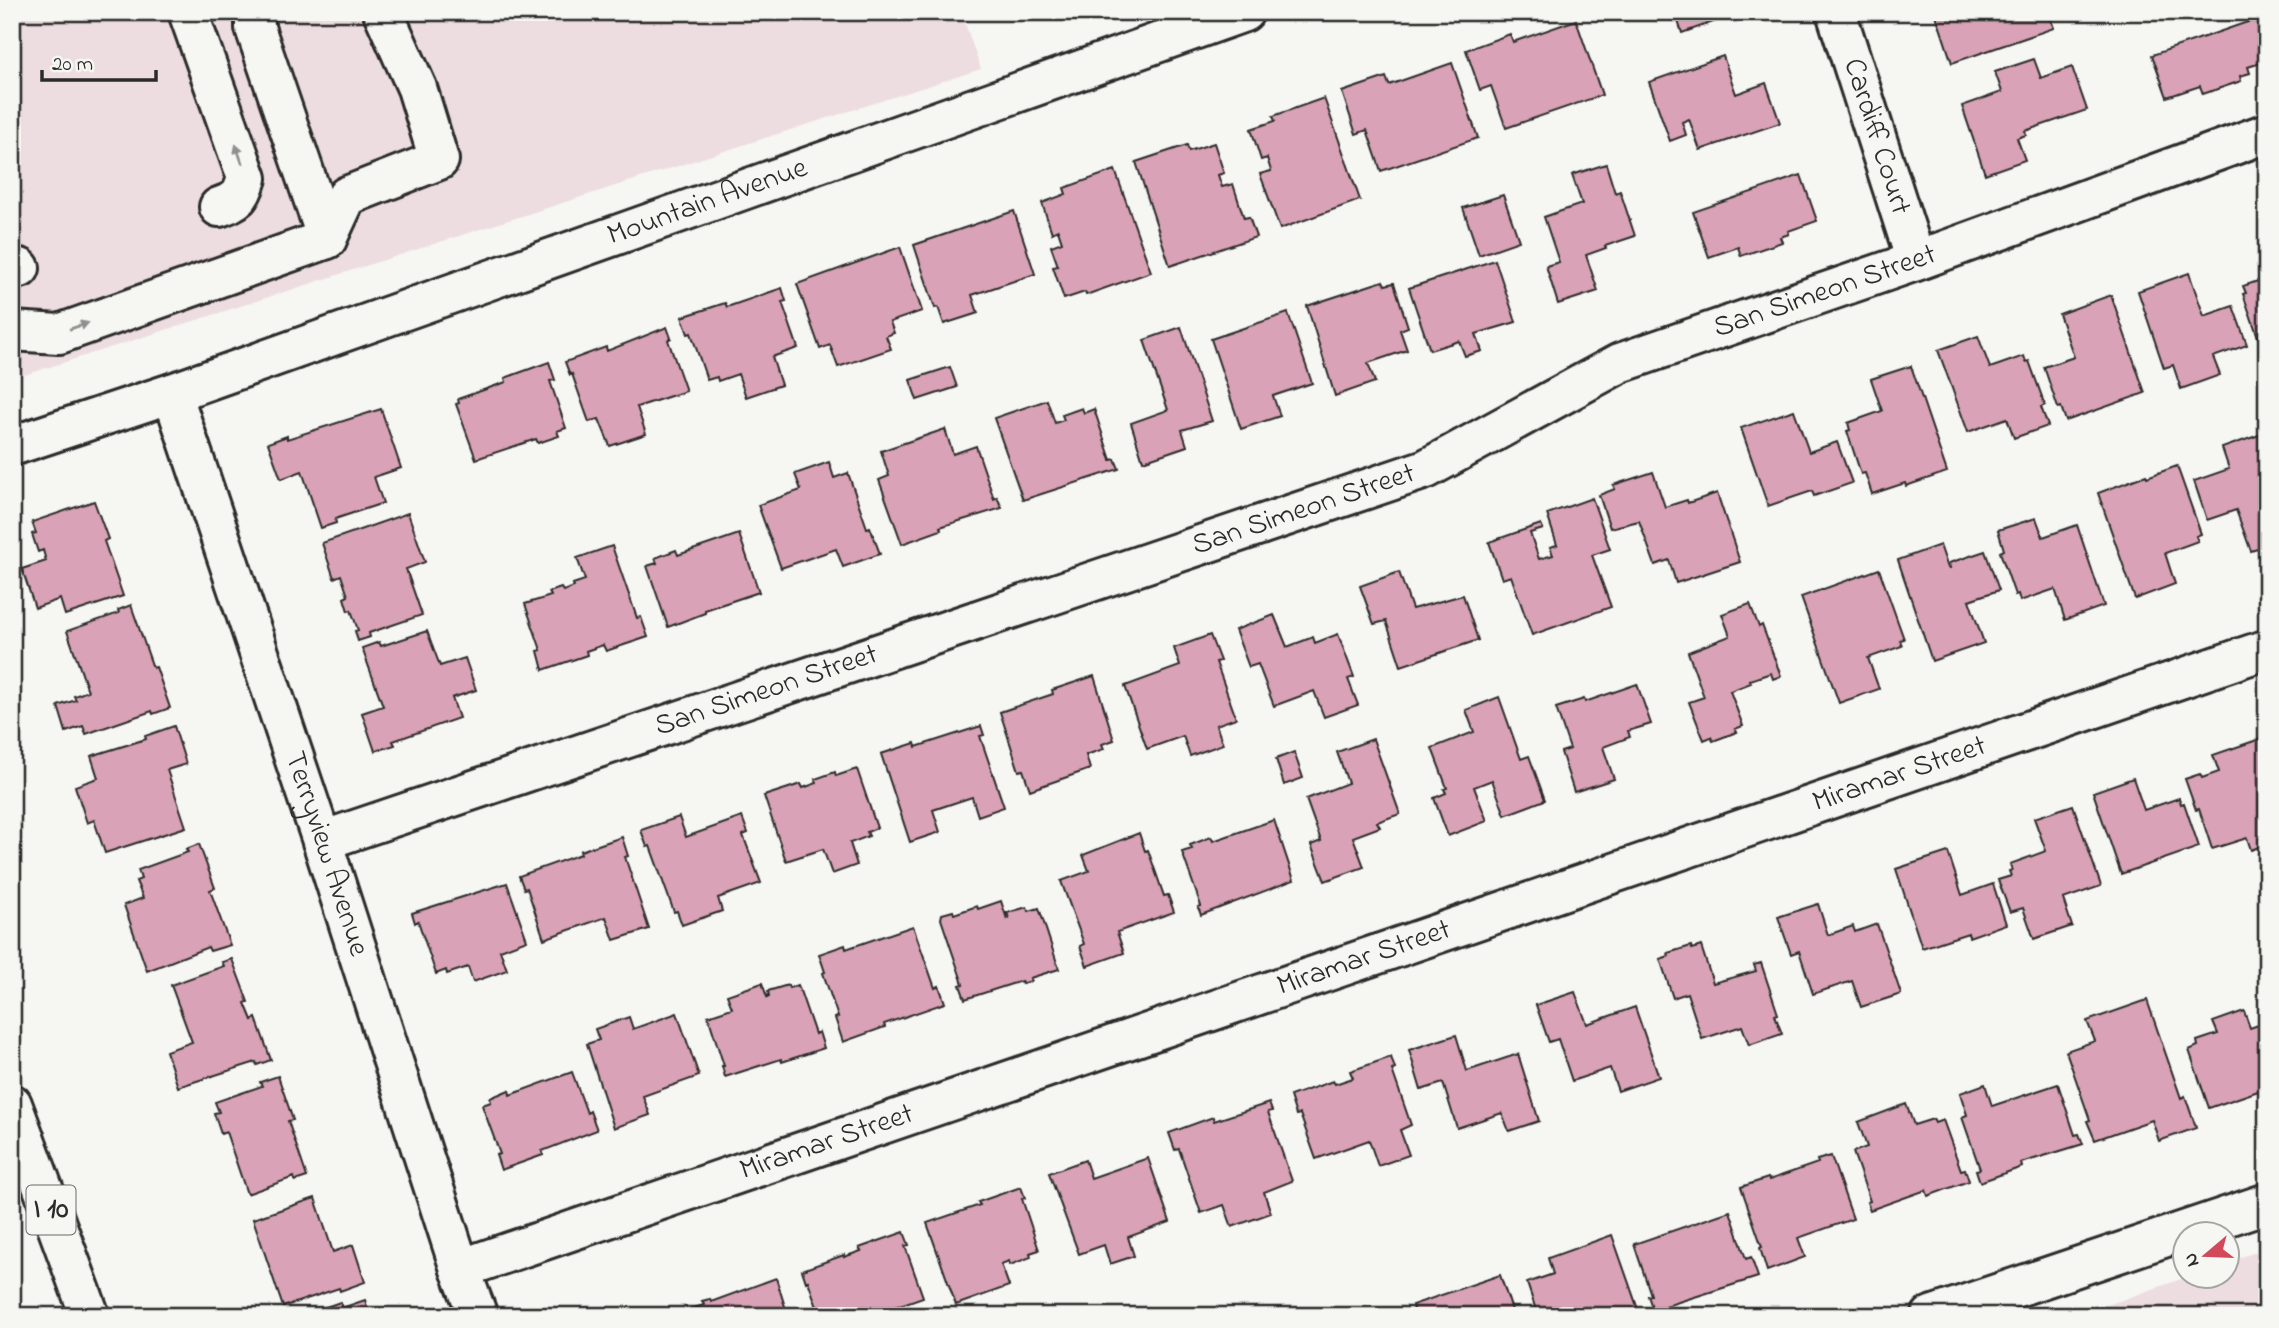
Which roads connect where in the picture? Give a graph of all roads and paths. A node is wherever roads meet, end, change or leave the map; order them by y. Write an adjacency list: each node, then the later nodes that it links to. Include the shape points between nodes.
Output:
1 (188, 12): 7 (main road, one-way to 1, via 236,201 247,178)
2 (255, 12): 8 (main road, via 255,28)
3 (383, 12): 8 (main road, via 417,88 439,160 347,196)
4 (1244, 12): 11 (main road, Mountain Avenue)
5 (1836, 12): 9 (main road, Cardiff Court)
6 (2267, 133): 9 (main road, San Simeon Street)
7 (219, 207)
8 (327, 239): 10 (main road, one-way to 8, via 59,334)
9 (1916, 261): 14 (main road, San Simeon Street, via 1620,363 1426,469)
10 (12, 331)
11 (172, 394): 12 (main road, Mountain Avenue); 14 (main road, Terryview Avenue)
12 (12, 446)
13 (2267, 649): 17 (main road, Miramar Street)
14 (322, 841): 17 (main road, Terryview Avenue)
15 (12, 1104): 18 (main road, I 10)
16 (2267, 1203): 20 (main road)
17 (460, 1269): 19 (main road, Terryview Avenue)
18 (90, 1316)
19 (478, 1316)
20 (1931, 1316)

